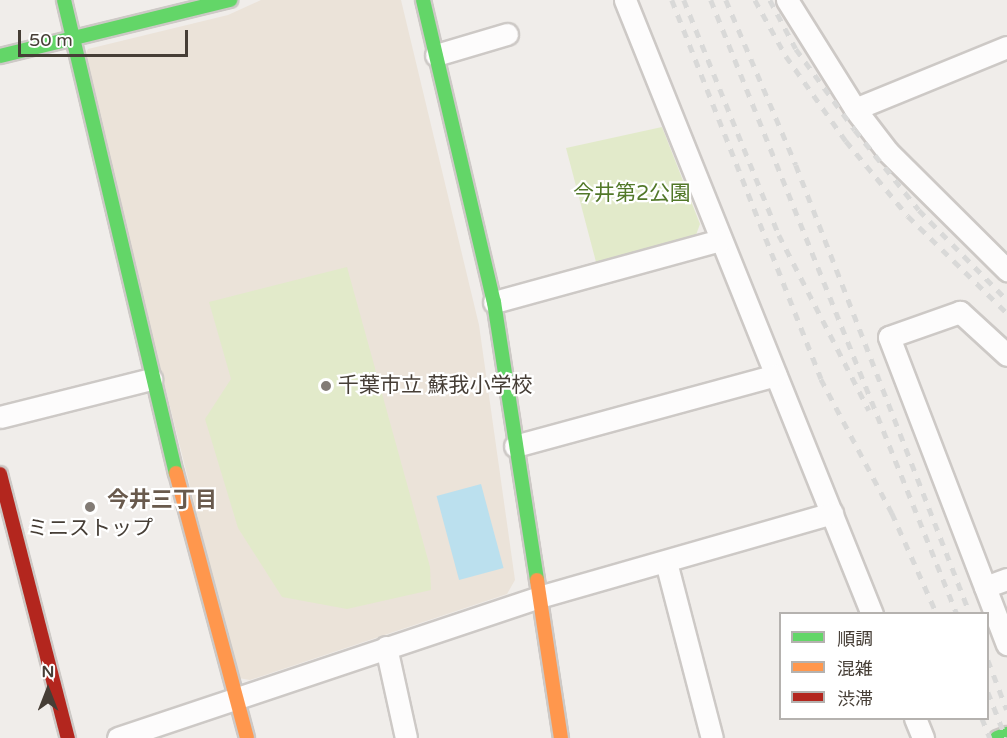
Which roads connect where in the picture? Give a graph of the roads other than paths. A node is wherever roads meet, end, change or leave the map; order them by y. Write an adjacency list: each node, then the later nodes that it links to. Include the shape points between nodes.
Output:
1 (64, 0): 7 (street)
2 (423, 0): 9 (street)
3 (625, 0): 12 (street)
4 (787, 0): 11 (street)
5 (226, 1): 7 (street)
6 (507, 34): 9 (street)
7 (74, 40): 10 (street); 17 (street)
8 (1007, 47): 11 (street)
9 (436, 55): 14 (street)
10 (0, 56)
11 (855, 109): 13 (street, via 888,153)
12 (722, 240): 14 (street); 16 (street)
13 (1007, 270)
14 (494, 302): 19 (street)
15 (1007, 355): 24 (street, via 960,312 889,337)
16 (776, 375): 19 (street); 21 (street)
17 (151, 379): 18 (street); 29 (street)
18 (0, 417)
19 (515, 446): 25 (street)
20 (0, 474): 32 (street)
21 (832, 513): 22 (street); 26 (street)
22 (666, 562): 25 (street); 37 (street)
23 (1007, 579): 24 (street)
24 (985, 587): 27 (street)
25 (539, 597): 28 (street); 36 (street)
26 (871, 612)
27 (1007, 644)
28 (386, 648): 29 (street); 35 (street)
29 (237, 696): 33 (street); 34 (street)
30 (916, 720): 38 (street)
31 (1007, 734): 39 (street)
32 (68, 738)
33 (117, 738)
34 (247, 738)
35 (406, 738)
36 (561, 738)
37 (712, 738)
38 (923, 738)
39 (997, 738)

